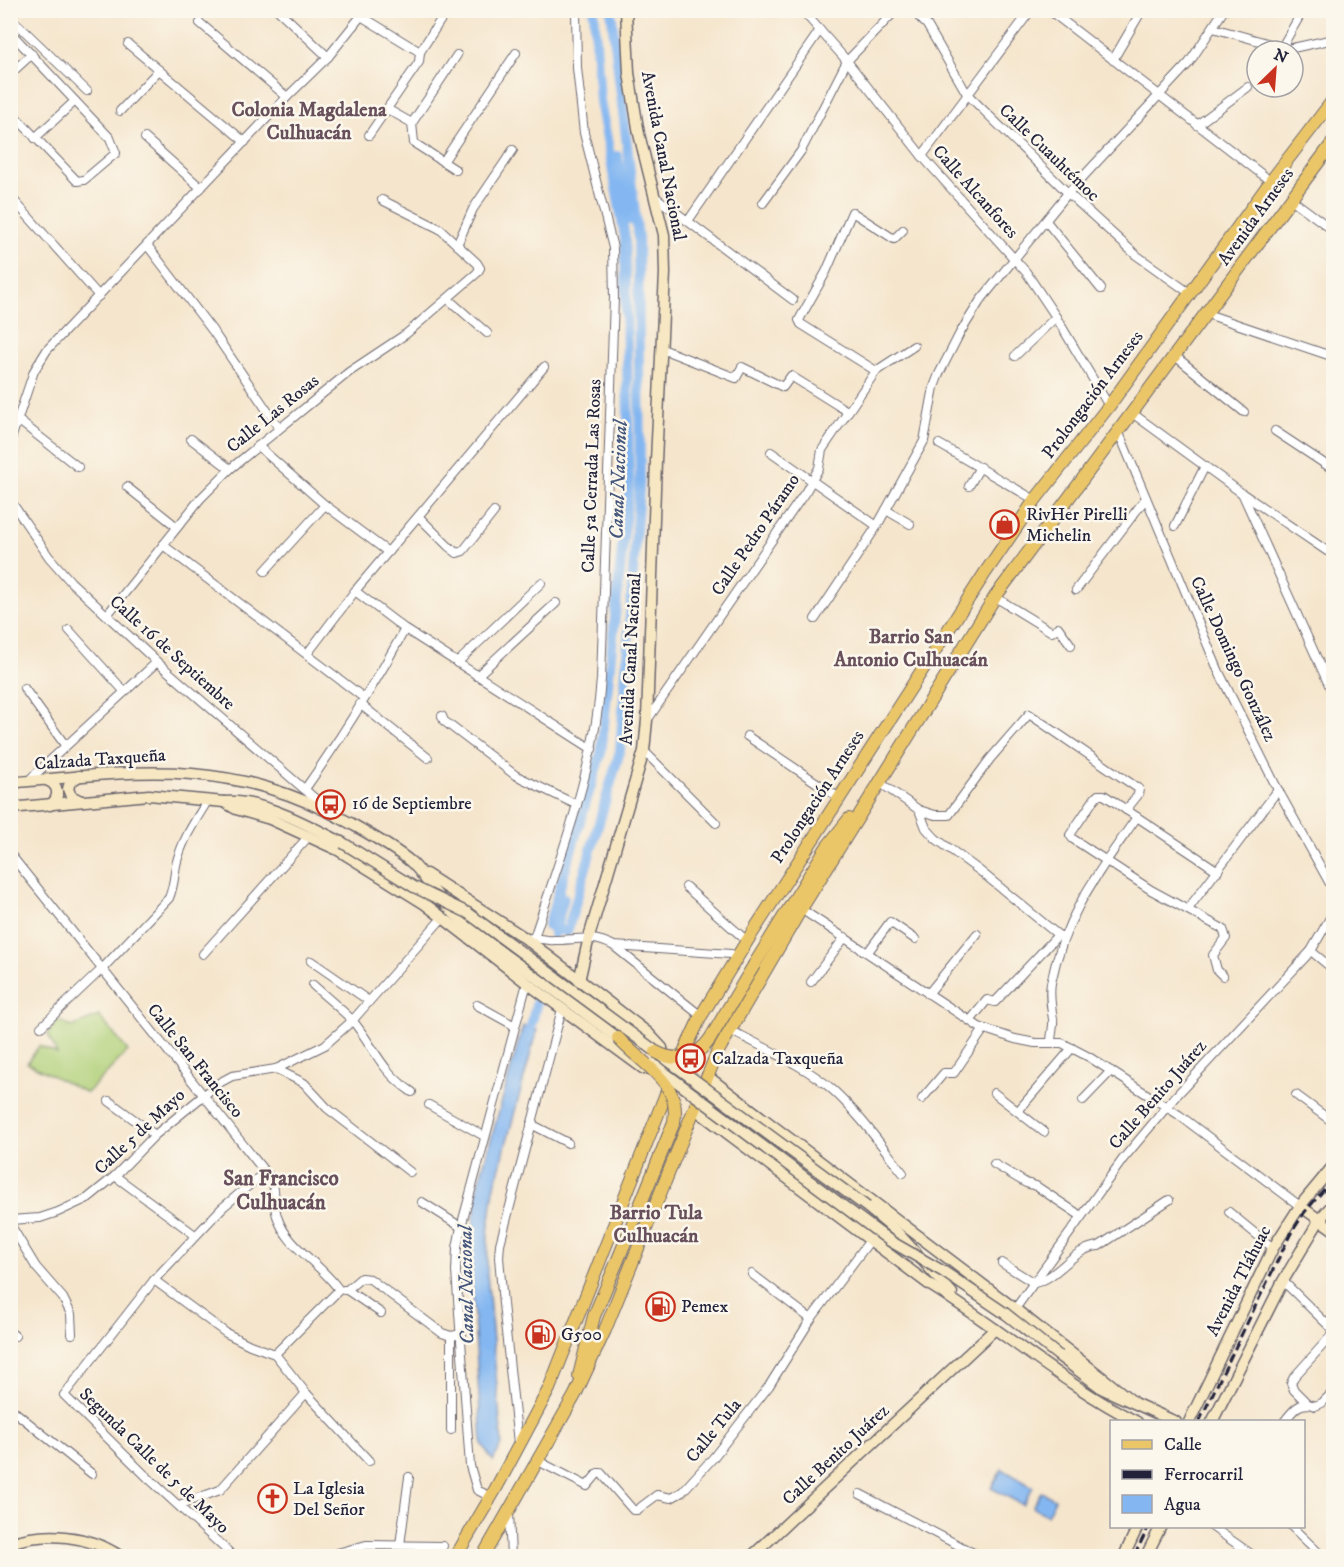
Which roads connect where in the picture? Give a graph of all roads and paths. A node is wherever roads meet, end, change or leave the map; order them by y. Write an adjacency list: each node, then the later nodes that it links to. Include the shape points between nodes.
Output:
1 (278, 10): 28 (street)
2 (447, 10): 24 (street)
3 (576, 10): 143 (street, Calle 5a Cerrada Las Rosas, via 577,68 585,133 613,248 601,679)
4 (626, 10): 58 (main road, Avenida Canal Nacional, via 629,73)
5 (802, 10): 17 (street, Calle Alcanfores)
6 (896, 10): 30 (street)
7 (1031, 10): 35 (street)
8 (1049, 10): 29 (street)
9 (1142, 10): 29 (street)
10 (1224, 10): 16 (street)
11 (1304, 10): 20 (street)
12 (915, 11): 35 (street, Calle Cuauhtémoc)
13 (361, 13): 24 (street); 28 (street)
14 (10, 17): 34 (street)
15 (200, 23): 37 (street)
16 (1213, 28): 19 (street); 36 (street, via 1190,63)
17 (820, 30): 30 (street, Calle Alcanfores); 62 (street)
18 (10, 32): 26 (street)
19 (1253, 39)
20 (1287, 39)
21 (1334, 39): 23 (street)
22 (128, 44): 31 (street)
23 (1305, 45)
24 (420, 52): 40 (street, via 419,62)
25 (516, 53): 52 (street)
26 (32, 54): 32 (street); 39 (street)
27 (457, 55): 43 (street)
28 (328, 57): 37 (street)
29 (1113, 60): 36 (street)
30 (847, 61): 51 (street, Calle Alcanfores); 61 (street, via 801,151)
31 (159, 70): 42 (street); 49 (street)
32 (10, 74)
33 (1245, 89): 44 (street)
34 (87, 91)
35 (967, 94): 51 (street); 56 (street, Calle Cuauhtémoc)
36 (1160, 95): 44 (street); 56 (street)
37 (287, 97): 49 (street)
38 (1334, 99): 54 (main road, Avenida Arneses)
39 (75, 101): 46 (street); 46 (street, via 110,138 116,153 84,180 77,181)
40 (387, 109): 43 (street); 45 (street)
41 (10, 111): 46 (street)
42 (120, 111)
43 (412, 123): 52 (street, via 414,143)
44 (1197, 125): 54 (street)
45 (369, 135)
46 (35, 138)
47 (145, 138): 55 (street)
48 (1334, 141): 59 (main road, Avenida Arneses)
49 (245, 142): 55 (street)
50 (513, 150): 66 (street, via 473,209)
51 (922, 156): 68 (street, Calle Alcanfores)
52 (443, 162): 53 (street)
53 (456, 170)
54 (1268, 178): 70 (main road, Prolongación Arneses)
55 (201, 188): 67 (street)
56 (1068, 193): 63 (street); 70 (street, Calle Cuauhtémoc, via 1136,255)
57 (10, 196): 71 (street)
58 (654, 196): 62 (street); 78 (main road, Avenida Canal Nacional, via 664,235)
59 (1291, 199): 65 (street); 74 (main road, Avenida Arneses)
60 (382, 200): 66 (street, via 433,225)
61 (763, 203)
62 (688, 221): 73 (street)
63 (1046, 221): 68 (street); 69 (street)
64 (903, 230): 83 (street, via 894,239 852,212 826,272 799,320)
65 (1334, 231)
66 (457, 244): 72 (street, Calle Las Rosas, via 480,268)
67 (147, 245): 71 (street); 89 (street)
68 (1015, 259): 75 (street, Calle Alcanfores); 110 (street, via 980,301 960,333 934,387 924,441)
69 (1101, 289)
70 (1191, 294): 84 (main road, Prolongación Arneses)
71 (99, 296): 88 (street, via 47,350 34,371)
72 (448, 299): 76 (street); 89 (street, Calle Las Rosas)
73 (793, 300)
74 (1207, 314): 80 (main road); 81 (street)
75 (1056, 317): 79 (street); 84 (street, Calle Alcanfores)
76 (487, 333)
77 (914, 346): 83 (street, Calle Pedro Páramo)
78 (662, 349): 85 (street, via 736,378 742,367 783,387 791,376); 140 (main road, Avenida Canal Nacional)
79 (1015, 356)
80 (1175, 356): 86 (street); 87 (main road)
81 (1334, 357)
82 (544, 367): 112 (street)
83 (876, 371): 85 (street, Calle Pedro Páramo)
84 (1109, 406): 108 (main road, Prolongación Arneses)
85 (847, 411): 102 (street, Calle Pedro Páramo, via 822,450 819,468)
86 (1244, 411)
87 (1132, 413): 91 (main road); 98 (street)
88 (18, 420): 93 (street); 97 (street)
89 (279, 428): 95 (street, Calle Las Rosas)
90 (1275, 431): 101 (street)
91 (1119, 433): 106 (street, Calle Domingo González); 124 (main road)
92 (191, 439): 100 (street)
93 (10, 442)
94 (939, 444): 99 (street)
95 (258, 446): 100 (street, Calle Las Rosas); 109 (street)
96 (771, 452): 102 (street)
97 (78, 466)
98 (1205, 466): 105 (street); 115 (street)
99 (980, 467): 103 (street); 108 (street)
100 (230, 469): 116 (street, Calle Las Rosas)
101 (1334, 470)
102 (811, 482): 114 (street); 140 (street, Calle Pedro Páramo)
103 (969, 486)
104 (127, 487): 116 (street)
105 (1243, 494): 118 (street); 137 (street)
106 (1146, 498): 122 (street); 152 (street, Calle Domingo González, via 1218,672)
107 (10, 500): 126 (street, Calle 16 de Septiembre, via 49,557)
108 (1035, 500): 154 (main road, Prolongación Arneses)
109 (325, 505): 119 (street); 120 (street)
110 (886, 510): 113 (street); 114 (street)
111 (494, 512): 112 (street, via 464,551 457,553)
112 (419, 517): 119 (street)
113 (910, 524)
114 (878, 526): 127 (street)
115 (1175, 526)
116 (177, 527): 117 (street, Calle Las Rosas)
117 (163, 545): 126 (street, Calle Las Rosas); 131 (street)
118 (1327, 551)
119 (388, 552): 123 (street)
120 (265, 571)
121 (541, 583): 133 (street)
122 (1076, 590)
123 (355, 591): 128 (street); 131 (street)
124 (995, 597): 130 (street, via 1052,633 1058,627); 149 (main road)
125 (556, 603): 134 (street)
126 (107, 615): 132 (street, Calle 16 de Septiembre)
127 (815, 619)
128 (405, 629): 133 (street); 138 (street)
129 (69, 630): 136 (street)
130 (1071, 645)
131 (307, 654): 138 (street)
132 (157, 662): 136 (street); 151 (street, Calle 16 de Septiembre)
133 (457, 663): 134 (street)
134 (477, 676): 143 (street)
135 (24, 688): 142 (street)
136 (124, 691): 142 (street)
137 (1334, 696)
138 (362, 701): 145 (street); 151 (street)
139 (442, 716): 159 (street, via 515,775)
140 (647, 720): 144 (main road, Avenida Canal Nacional)
141 (747, 736): 154 (street)
142 (65, 745): 148 (street)
143 (592, 748): 159 (street, Calle 5a Cerrada Las Rosas)
144 (644, 751): 165 (street); 181 (main road, Avenida Canal Nacional)
145 (428, 758)
146 (79, 776): 147 (main road, Calzada Taxqueña); 156 (main road, via 72,779 68,789 71,796); 163 (main road, Calzada Taxqueña, via 169,771 231,778 278,790)
147 (45, 780): 148 (main road, Calzada Taxqueña); 158 (main road, via 57,790)
148 (28, 782): 150 (main road, Calzada Taxqueña)
149 (879, 782): 153 (main road); 161 (street)
150 (10, 783)
151 (304, 789): 163 (street, Calle 16 de Septiembre)
152 (1278, 790): 170 (street); 172 (street, Calle Domingo González)
153 (868, 798): 173 (main road); 212 (main road, bridge, via 827,847 710,1039 701,1049 682,1058)
154 (841, 799): 183 (main road, Prolongación Arneses)
155 (208, 800): 156 (main road, via 149,795); 157 (main road); 190 (street, via 189,829 169,898)
156 (81, 801): 158 (main road)
157 (224, 802): 166 (main road); 212 (main road, bridge, via 236,801 273,811 343,843 414,887 468,913)
158 (50, 805): 160 (main road)
159 (577, 806): 180 (street, Calle 5a Cerrada Las Rosas)
160 (10, 808)
161 (920, 810): 162 (street, via 949,815 1029,714 1139,789); 179 (street, via 926,828 935,838)
162 (1126, 810): 164 (street); 168 (street, via 1098,795 1070,835)
163 (331, 813): 169 (main road, Calzada Taxqueña, via 389,846)
164 (1137, 817): 168 (street); 170 (street)
165 (716, 823)
166 (309, 836): 176 (main road, via 338,850); 187 (street)
167 (10, 854): 190 (street, Calle San Francisco)
168 (1106, 861): 174 (street); 179 (street)
169 (420, 871): 180 (main road, Calzada Taxqueña); 209 (main road, Calzada Taxqueña, via 460,919)
170 (1218, 871): 174 (street)
171 (686, 887): 183 (street)
172 (1334, 891)
173 (801, 909): 178 (street); 207 (main road)
174 (1188, 909): 192 (street, via 1223,929 1226,938 1213,956)
175 (1334, 910): 185 (street, Calle Benito Juárez)
176 (443, 917): 195 (main road); 198 (street, Calle 5 de Mayo)
177 (976, 934): 197 (street)
178 (845, 937): 186 (street); 194 (street)
179 (1060, 937): 203 (street, via 994,1002 987,1000); 210 (street, via 1051,984)
180 (529, 938): 181 (street); 193 (main road, Calzada Taxqueña)
181 (589, 938): 184 (street); 193 (main road, Avenida Canal Nacional)
182 (915, 939): 186 (street, via 890,922)
183 (747, 941): 201 (main road, Prolongación Arneses)
184 (614, 946): 188 (street); 201 (street)
185 (1311, 951): 191 (street); 228 (street, Calle Benito Juárez)
186 (868, 952): 197 (street)
187 (203, 954)
188 (731, 954)
189 (311, 961): 198 (street)
190 (102, 969): 205 (street); 221 (street, Calle San Francisco)
191 (1334, 970)
192 (1223, 976)
193 (579, 981): 208 (main road, Calzada Taxqueña)
194 (811, 982)
195 (526, 983): 200 (main road); 204 (street)
196 (313, 985): 202 (street)
197 (928, 994): 203 (street)
198 (369, 1001): 202 (street, Calle 5 de Mayo)
199 (477, 1005): 204 (street)
200 (562, 1009): 213 (main road); 232 (street)
201 (701, 1016): 214 (main road, Prolongación Arneses)
202 (352, 1021): 215 (street, Calle 5 de Mayo, via 326,1045); 219 (street, via 385,1069)
203 (970, 1021): 206 (street)
204 (515, 1026): 236 (street)
205 (41, 1027)
206 (984, 1029): 210 (street, via 1035,1043); 223 (street, via 954,1073 944,1073)
207 (730, 1030): 217 (main road); 242 (street, via 832,1090)
208 (648, 1033): 213 (main road, via 645,1052); 214 (main road, Calzada Taxqueña, via 662,1048 666,1063 672,1066)
209 (618, 1038): 274 (main road, bridge, via 666,1082 673,1096 674,1122 594,1316); 275 (main road, Calzada Taxqueña, bridge, via 890,1241 1006,1314 1103,1389)
210 (1050, 1042): 211 (street)
211 (1072, 1048): 216 (street); 230 (street)
212 (656, 1052): 263 (main road, bridge, via 897,1232)
213 (627, 1056): 218 (main road)
214 (680, 1059): 218 (main road, Prolongación Arneses)
215 (276, 1069): 221 (street, Calle 5 de Mayo, via 232,1076); 241 (street, via 304,1083 327,1108)
216 (1111, 1071): 224 (street); 228 (street)
217 (707, 1076): 226 (main road, Calzada Taxqueña); 229 (main road)
218 (668, 1089): 284 (main road, Prolongación Arneses, via 559,1366)
219 (412, 1092)
220 (994, 1093): 230 (street)
221 (202, 1095): 235 (street, Calle 5 de Mayo); 240 (street, Calle San Francisco)
222 (1296, 1095): 231 (street)
223 (922, 1099)
224 (1083, 1100)
225 (109, 1101): 235 (street)
226 (744, 1104): 234 (main road, via 731,1104 724,1109 721,1122); 264 (main road, Calzada Taxqueña)
227 (429, 1105): 236 (street)
228 (1167, 1107): 247 (street); 249 (street, Calle Benito Juárez)
229 (694, 1109): 234 (main road); 274 (main road)
230 (1018, 1111): 233 (street)
231 (1334, 1123)
232 (531, 1124): 237 (street); 284 (street, via 499,1257)
233 (1044, 1132)
234 (727, 1133): 255 (main road)
235 (155, 1135): 243 (street, Calle 5 de Mayo)
236 (484, 1136): 252 (street)
237 (568, 1143)
238 (994, 1164): 249 (street)
239 (1334, 1165): 247 (main road, Avenida Tláhuac)
240 (265, 1172): 254 (street, Segunda Calle de 5 de Mayo); 262 (street, Calle San Francisco, via 274,1184 276,1215 281,1226 294,1244)
241 (410, 1172)
242 (903, 1173)
243 (115, 1176): 251 (street, Calle 5 de Mayo, via 73,1206 40,1218); 254 (street)
244 (1169, 1200): 261 (street, via 1099,1246 1088,1247 1044,1281)
245 (422, 1203): 252 (street)
246 (1334, 1203): 250 (main road)
247 (1300, 1206): 250 (main road); 256 (main road, Avenida Tláhuac)
248 (1229, 1212): 256 (street)
249 (1081, 1216): 261 (street, Calle Benito Juárez)
250 (1320, 1219): 253 (main road); 260 (main road)
251 (10, 1222): 268 (street, via 36,1267 63,1298 71,1314)
252 (461, 1227): 269 (street, via 456,1271)
253 (1334, 1230)
254 (195, 1235): 259 (street, Segunda Calle de 5 de Mayo)
255 (871, 1239): 263 (main road); 266 (street, Calle Tula)
256 (1273, 1248): 280 (main road, Avenida Tláhuac)
257 (1002, 1263): 261 (street)
258 (752, 1274): 266 (street)
259 (154, 1280): 271 (street, via 226,1333); 291 (street, Segunda Calle de 5 de Mayo, via 64,1395)
260 (1283, 1281): 276 (street, via 1332,1329 1331,1336 1291,1383); 281 (main road)
261 (1034, 1283): 264 (street, Calle Benito Juárez)
262 (343, 1290): 265 (street, Calle San Francisco); 270 (street, via 366,1278); 271 (street)
263 (967, 1308): 267 (main road)
264 (1015, 1309): 275 (main road, Calzada Taxqueña)
265 (381, 1313)
266 (811, 1319): 286 (street, Calle Tula, via 769,1386 713,1458 682,1492 671,1498 657,1495 633,1510 601,1473 587,1486)
267 (995, 1329): 278 (main road, via 1074,1386); 306 (main road, Calle Benito Juárez)
268 (72, 1334)
269 (462, 1334): 270 (street); 289 (street, via 470,1466 477,1490)
270 (451, 1336): 283 (street)
271 (275, 1354): 273 (street)
272 (1334, 1391): 276 (street, via 1322,1403)
273 (306, 1393): 285 (street); 291 (street, via 220,1490)
274 (575, 1395): 286 (main road)
275 (1132, 1401): 279 (main road, Calzada Taxqueña)
276 (1307, 1403): 282 (street, via 1297,1407)
277 (10, 1408): 287 (street)
278 (1134, 1420)
279 (1172, 1420)
280 (1190, 1420)
281 (1213, 1420)
282 (1286, 1420)
283 (451, 1430)
284 (518, 1444): 289 (main road, Prolongación Arneses)
285 (369, 1461)
286 (538, 1461): 292 (main road)
287 (92, 1474)
288 (409, 1477): 298 (street)
289 (493, 1493): 303 (main road, Prolongación Arneses)
290 (860, 1494): 307 (street)
291 (179, 1505): 301 (street, Segunda Calle de 5 de Mayo)
292 (509, 1511): 304 (main road); 305 (street)
293 (1138, 1528): 308 (main road)
294 (1160, 1528): 309 (main road)
295 (1211, 1528): 310 (street)
296 (1292, 1528): 311 (street)
297 (10, 1543): 300 (main road, via 68,1537 94,1542)
298 (400, 1545): 299 (street); 302 (street, via 366,1545)
299 (443, 1546)
300 (120, 1557)
301 (233, 1557)
302 (327, 1557)
303 (456, 1557)
304 (483, 1557)
305 (511, 1557)
306 (752, 1557)
307 (979, 1557)
308 (1124, 1557)
309 (1146, 1557)
310 (1254, 1557)
311 (1322, 1557)

